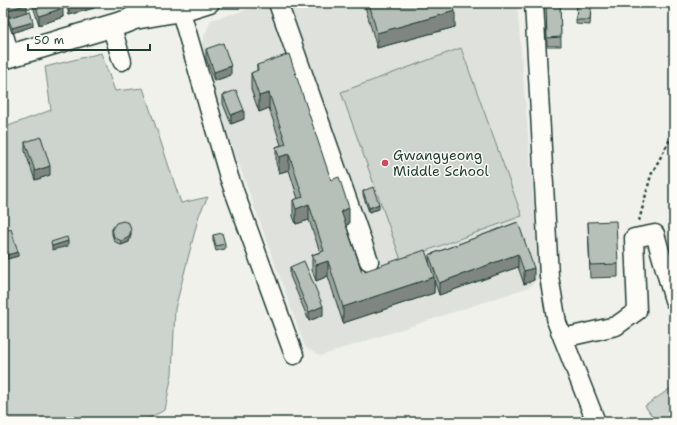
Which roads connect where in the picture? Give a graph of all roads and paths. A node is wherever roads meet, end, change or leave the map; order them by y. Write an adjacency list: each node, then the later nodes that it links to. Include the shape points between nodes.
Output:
1 (154, 3): 6 (street, via 150,8)
2 (210, 3): 5 (street)
3 (278, 3): 12 (street)
4 (534, 3): 14 (street, via 549,276 557,323)
5 (181, 12): 6 (street); 15 (street, via 229,177)
6 (119, 23): 8 (street); 9 (street)
7 (3, 32): 8 (street)
8 (7, 56)
9 (122, 61)
10 (674, 132): 11 (path, via 651,175)
11 (634, 238): 13 (street, via 656,234); 14 (street, via 638,311 616,326)
12 (369, 261)
13 (674, 300)
14 (563, 338): 16 (street)
15 (294, 356)
16 (596, 422)

